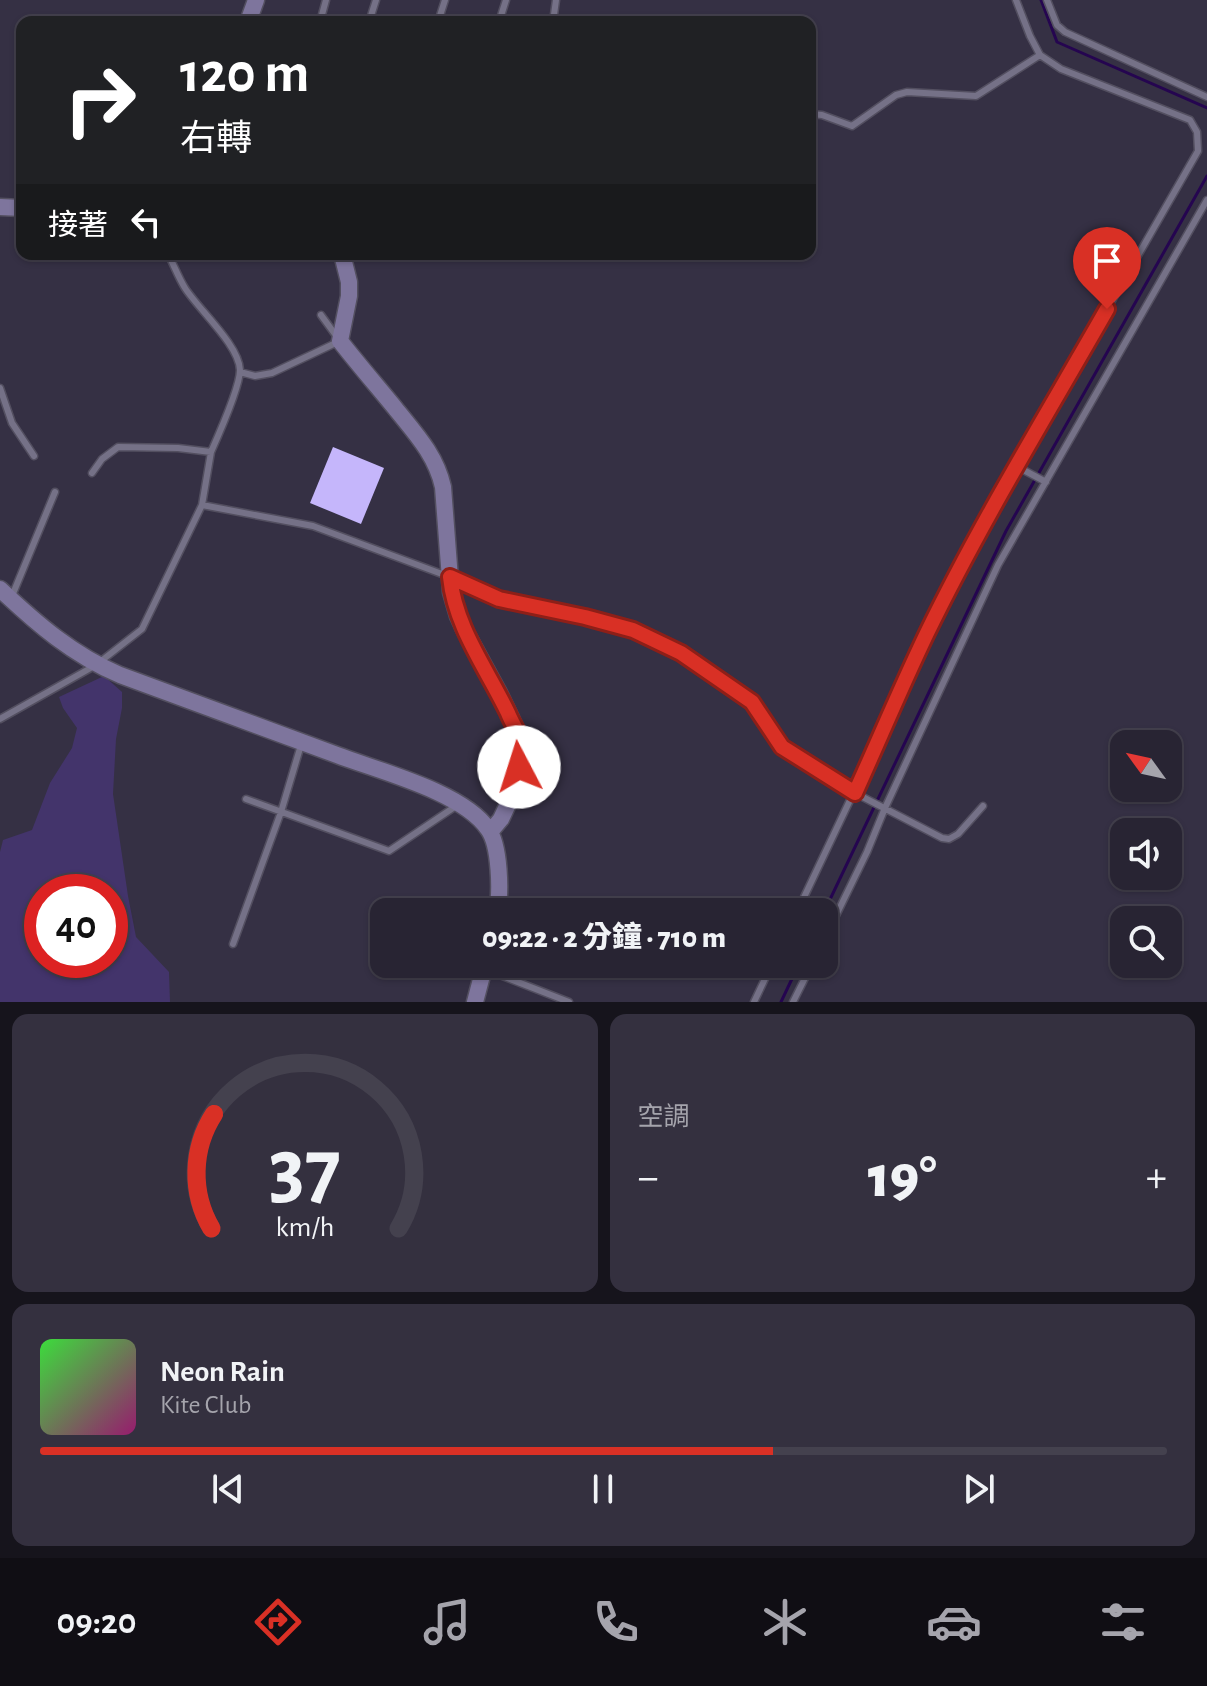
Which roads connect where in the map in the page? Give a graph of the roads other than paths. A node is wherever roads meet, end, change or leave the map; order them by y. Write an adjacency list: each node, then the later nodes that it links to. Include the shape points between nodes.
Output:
1 (1016, 0): 3 (lane)
2 (1047, 0): 4 (lane, via 1065,32)
3 (1040, 55): 5 (lane, via 976,96 907,92 852,126); 7 (lane, via 1061,69 1190,120)
4 (1207, 97)
5 (816, 114)
6 (1207, 129): 7 (lane)
7 (1197, 132): 17 (lane, via 1198,151)
8 (1207, 200): 19 (lane)
9 (171, 260): 13 (lane, via 184,286 234,348)
10 (344, 260): 12 (street, via 349,296)
11 (321, 315): 12 (lane)
12 (340, 341): 13 (lane, via 272,373); 22 (street, via 423,443 440,472)
13 (240, 372): 15 (lane)
14 (0, 388): 16 (lane, via 12,423)
15 (211, 452): 18 (lane, via 118,447); 21 (lane)
16 (34, 456)
17 (1016, 466): 19 (lane); 27 (lane, via 927,634)
18 (92, 473)
19 (1046, 482): 31 (lane, via 998,565)
20 (55, 492): 23 (lane)
21 (202, 505): 22 (lane, via 313,526); 24 (lane, via 142,629)
22 (450, 577): 27 (lane, via 499,599 633,630 681,653 752,702 782,747); 33 (street, via 464,629 520,737 514,784)
23 (5, 594): 24 (street)
24 (96, 665): 25 (lane); 26 (street)
25 (0, 719)
26 (302, 741): 29 (street, via 407,779); 32 (lane)
27 (855, 793): 31 (lane); 35 (lane)
28 (246, 799): 32 (lane)
29 (458, 804): 32 (lane, via 389,851); 33 (street)
30 (983, 806): 31 (lane, via 949,839)
31 (885, 808): 36 (lane)
32 (281, 812): 37 (lane)
33 (491, 831): 34 (street)
34 (500, 898)
35 (804, 898)
36 (838, 911)
37 (233, 944)
38 (481, 978): 42 (street)
39 (512, 978): 43 (lane)
40 (765, 978): 44 (lane)
41 (805, 978): 45 (lane)
42 (475, 1002)
43 (569, 1002)
44 (754, 1002)
45 (793, 1002)

